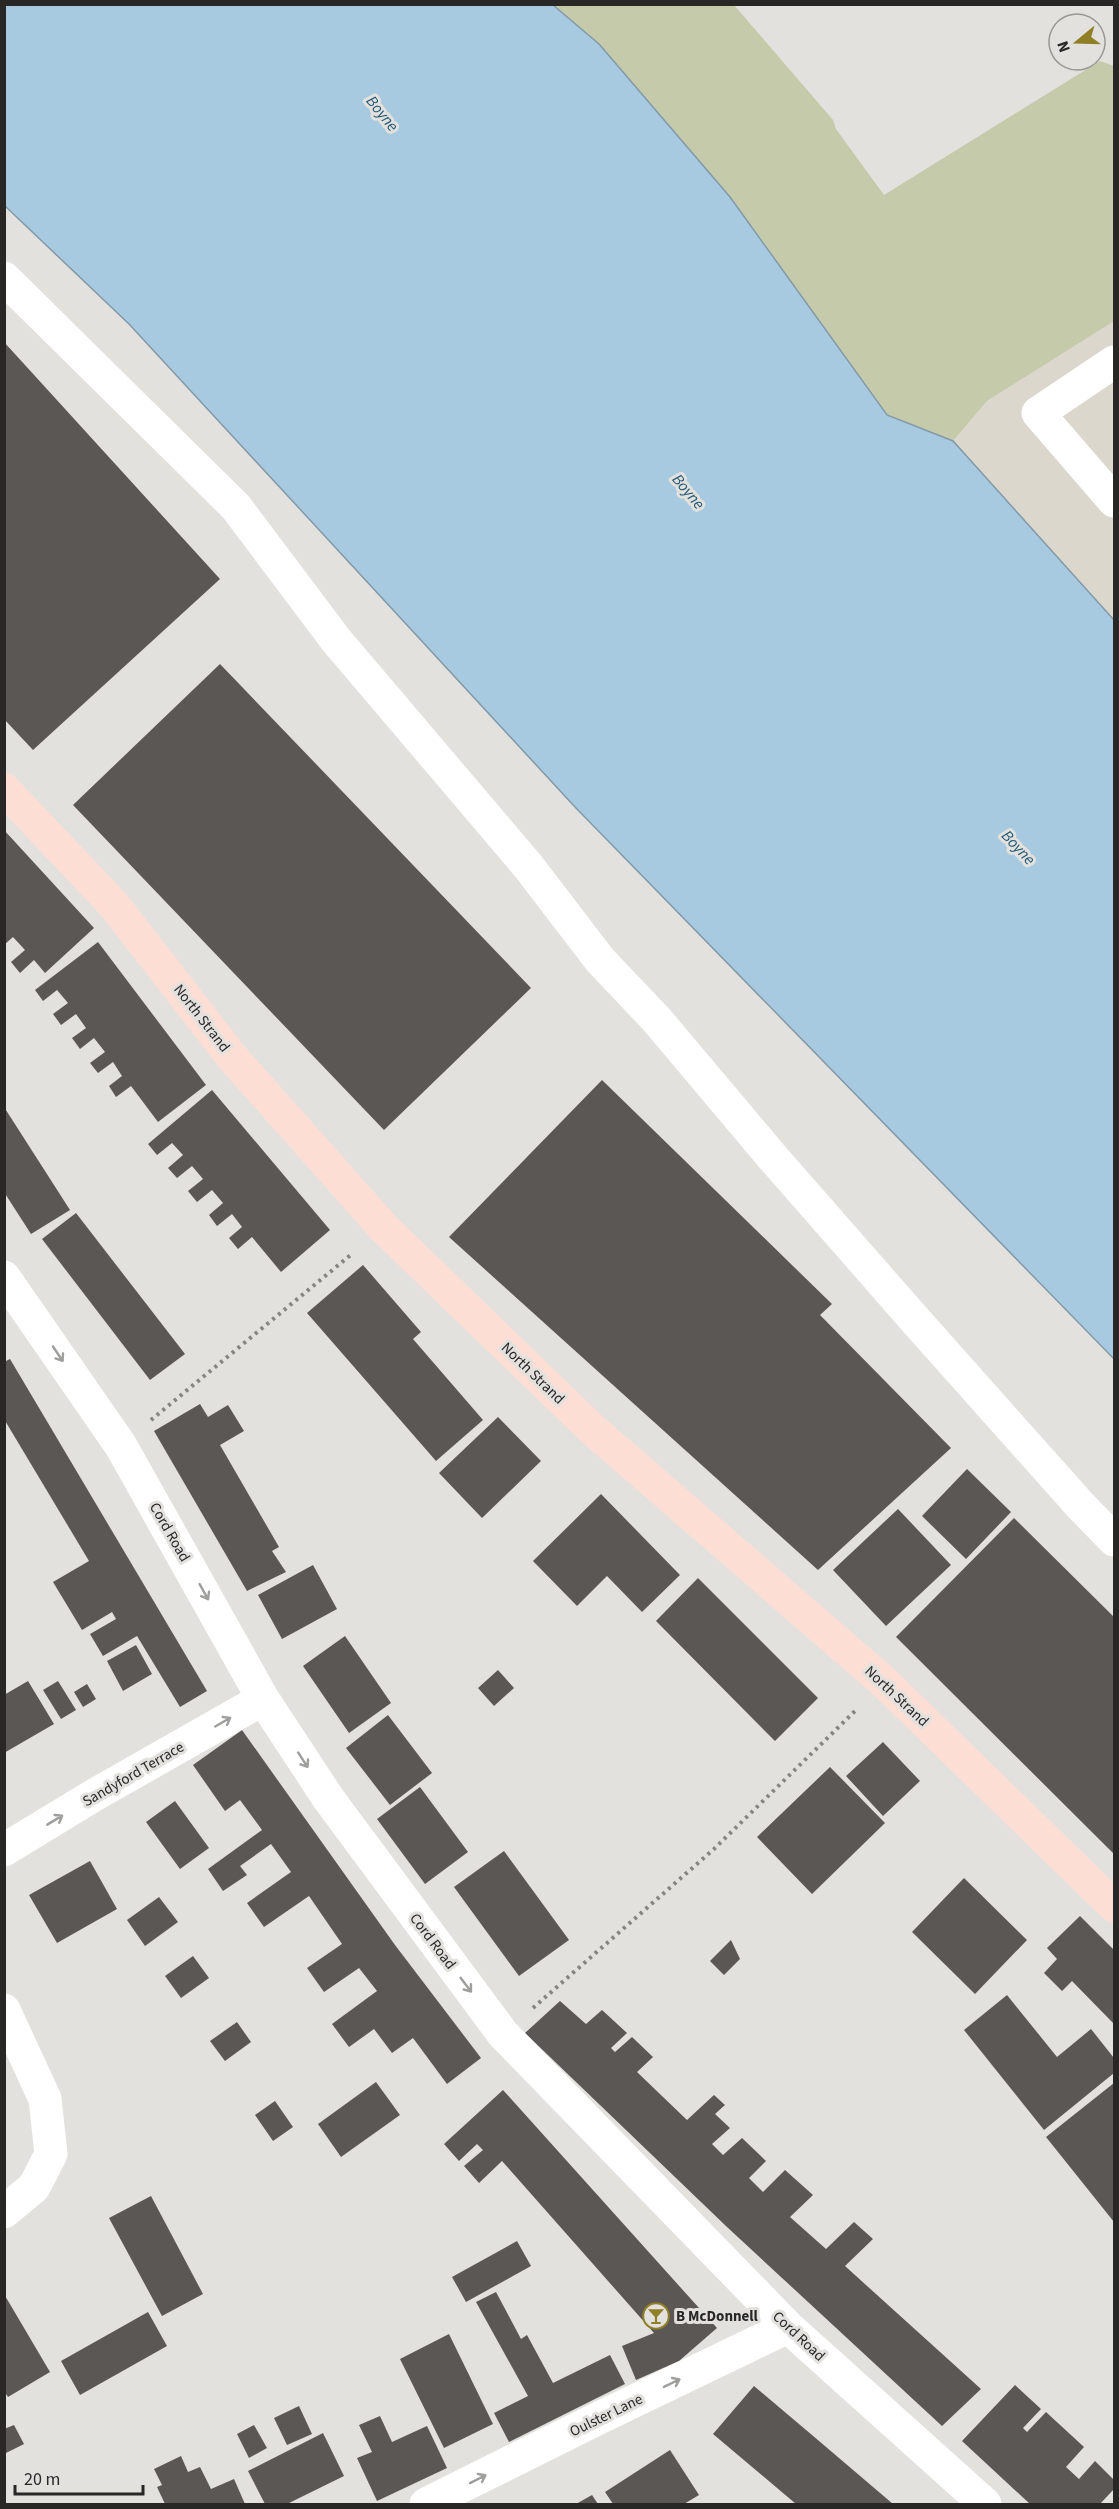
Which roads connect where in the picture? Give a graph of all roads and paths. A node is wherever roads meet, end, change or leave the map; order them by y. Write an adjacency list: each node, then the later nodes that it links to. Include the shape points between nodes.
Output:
1 (4, 278): 9 (street, via 236,507 336,640 528,866 600,960)
2 (1114, 362): 3 (street, via 1038,413)
3 (1114, 501)
4 (4, 789): 5 (main road, North Strand, via 114,904 232,1057)
5 (384, 1228): 8 (path); 10 (main road, North Strand, via 592,1429)
6 (4, 1277): 7 (street, Cord Road)
7 (15, 1311): 8 (street, Cord Road, one-way to 8)
8 (121, 1446): 11 (street, Cord Road, one-way to 11)
9 (1114, 1540)
10 (884, 1682): 13 (main road, North Strand); 15 (path, via 714,1849)
11 (263, 1699): 12 (street, Sandyford Terrace, one-way to 11); 15 (street, Cord Road, one-way to 15, via 328,1798)
12 (4, 1850)
13 (1114, 1906)
14 (4, 2010): 16 (street, via 45,2099 51,2154 34,2187)
15 (503, 2034): 17 (street, Cord Road)
16 (4, 2212)
17 (788, 2327): 18 (street, Oulster Lane, one-way to 17); 19 (street, Cord Road)
18 (426, 2505)
19 (985, 2505)

